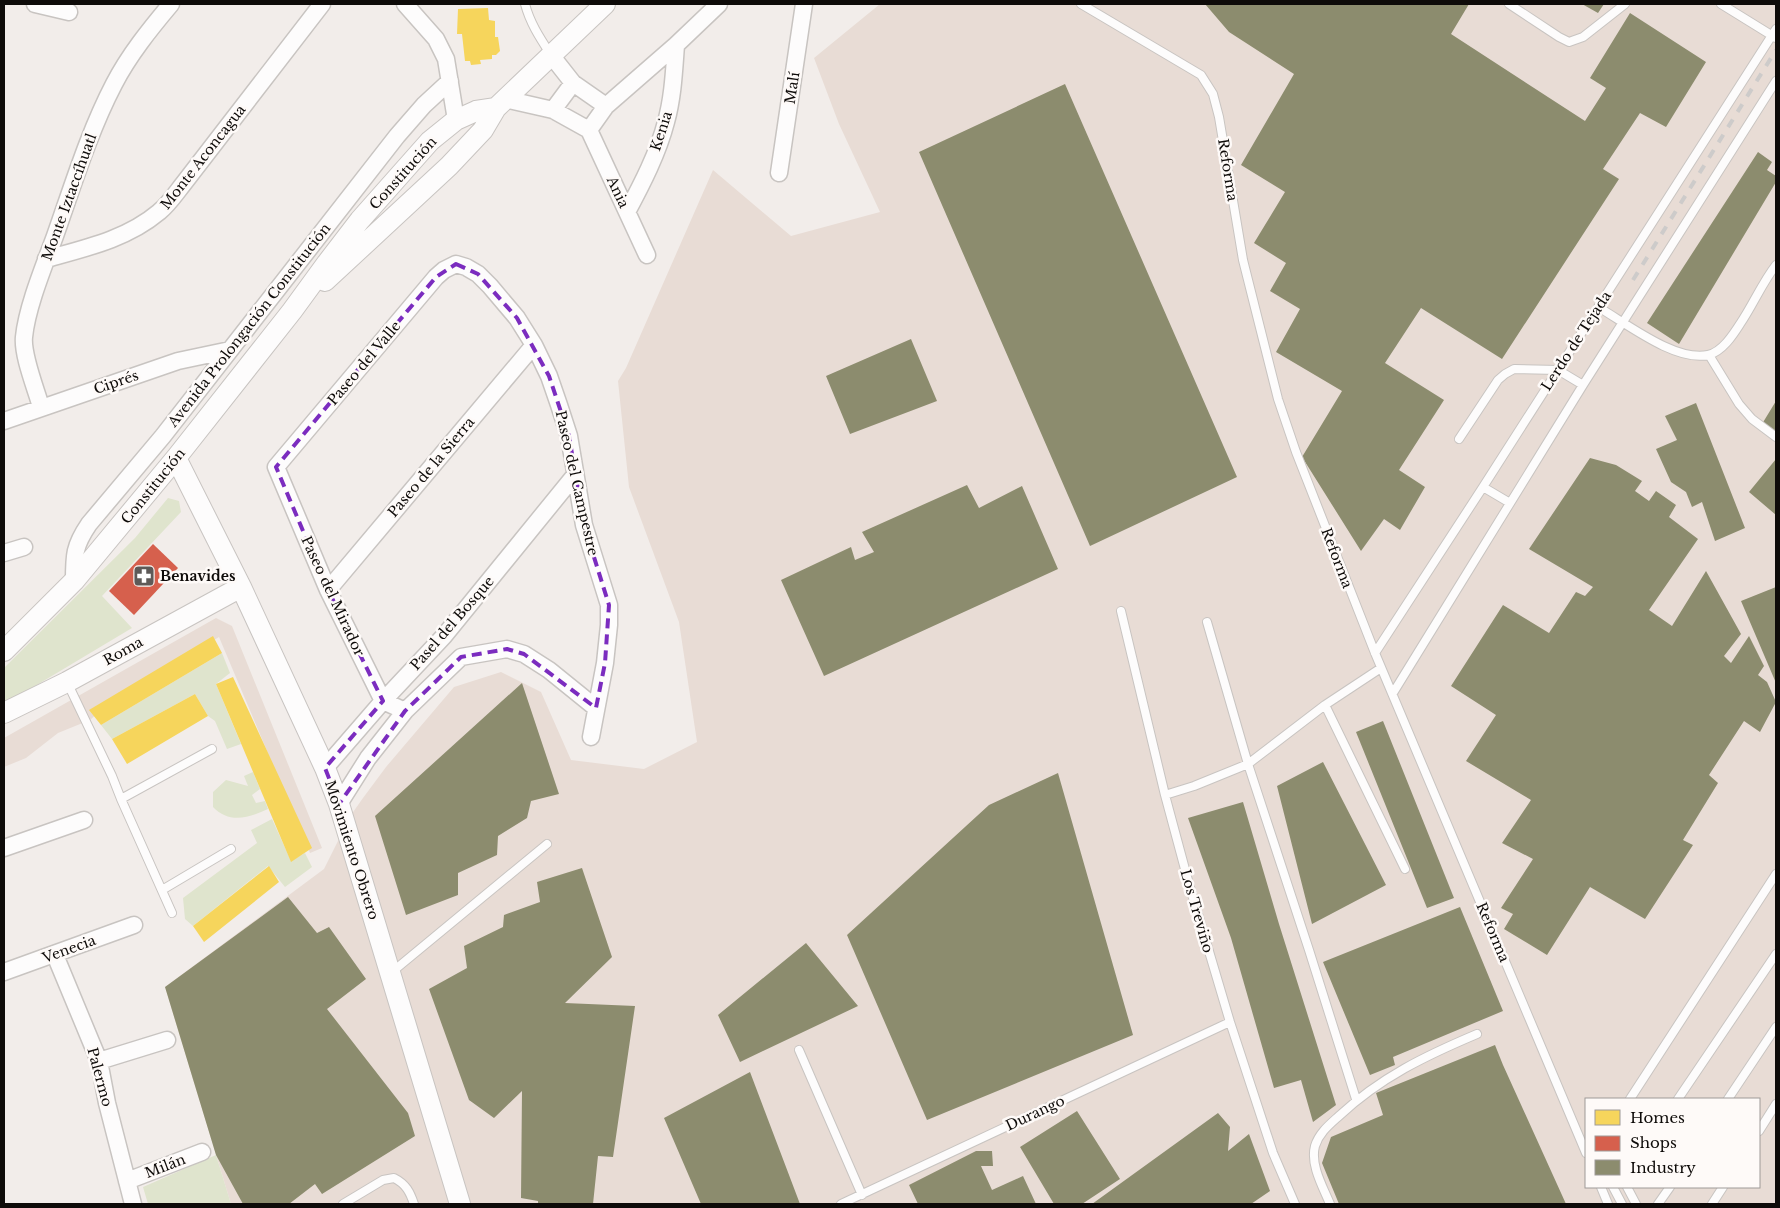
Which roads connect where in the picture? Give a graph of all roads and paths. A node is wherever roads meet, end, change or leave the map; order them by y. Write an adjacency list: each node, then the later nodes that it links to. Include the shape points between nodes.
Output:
1 (35, 4): 13 (street)
2 (171, 4): 28 (street, Monte Iztaccíhuatl, via 139,43 114,83 93,130)
3 (322, 4): 28 (street, Monte Aconcagua, via 160,212 115,239)
4 (405, 4): 17 (street, via 436,39 446,59)
5 (525, 4): 16 (lane, via 536,32)
6 (606, 4): 16 (street, Constitución)
7 (720, 4): 15 (street)
8 (804, 4): 25 (street, Malí)
9 (1081, 4): 58 (lane, Reforma, via 1201,75 1212,94 1243,260 1278,399)
10 (1509, 4): 11 (lane, via 1569,42 1583,37)
11 (1625, 4)
12 (1721, 4): 14 (lane)
13 (69, 12)
14 (1775, 34): 31 (lane, Lerdo de Tejada)
15 (676, 45): 21 (street); 26 (street, Kenia, via 666,124)
16 (551, 55): 19 (street); 20 (street, Constitución)
17 (450, 81): 23 (street); 35 (street, Avenida Prolongación Constitución, via 397,136)
18 (1776, 81): 33 (lane, Lerdo de Tejada)
19 (572, 83): 21 (street); 22 (street)
20 (500, 104): 22 (street); 23 (street, Constitución); 32 (street, Constitución, via 483,130 449,166)
21 (606, 106): 24 (street)
22 (554, 110): 24 (street)
23 (456, 120): 32 (street, Constitución, via 430,141 360,220)
24 (589, 130): 26 (street, Ania)
25 (779, 173)
26 (627, 212): 27 (street, Ania)
27 (647, 254)
28 (46, 259): 39 (street, Monte Iztaccíhuatl, via 23,339)
29 (456, 264): 34 (street, Paseo del Campestre, via 466,266 484,280 517,318); 45 (street, Paseo del Valle, via 436,277)
30 (1776, 265): 36 (lane, via 1735,331 1724,345)
31 (1598, 307): 33 (lane); 37 (lane, Lerdo de Tejada)
32 (292, 311): 44 (street, Constitución)
33 (1623, 321): 36 (lane, via 1672,351 1692,356); 38 (lane, Lerdo de Tejada)
34 (534, 345): 46 (street, Paseo del Campestre, via 549,376 569,436); 53 (street, Paseo de la Sierra)
35 (230, 350): 39 (street, Ciprés, via 178,361); 41 (street, Avenida Prolongación Constitución)
36 (1709, 355): 42 (lane, via 1739,404 1752,419)
37 (1558, 370): 38 (lane); 43 (lane, via 1514,369 1505,374); 47 (lane, Lerdo de Tejada)
38 (1583, 385): 48 (lane, Lerdo de Tejada)
39 (41, 407): 40 (street, Ciprés)
40 (4, 421)
41 (163, 436): 44 (street); 51 (street, Avenida Prolongación Constitución, via 79,538 74,556)
42 (1776, 437)
43 (1459, 440)
44 (176, 458): 51 (street, Constitución); 52 (street, Movimiento Obrero)
45 (276, 467): 53 (street, Paseo del Mirador)
46 (575, 476): 56 (street, Pasel del Bosque); 65 (street, Paseo del Campestre, via 584,525 609,605 606,663)
47 (1483, 487): 48 (lane); 58 (lane, Lerdo de Tejada)
48 (1510, 503): 62 (lane, Lerdo de Tejada)
49 (24, 547): 50 (street)
50 (4, 553)
51 (74, 581): 57 (street, Constitución)
52 (241, 587): 61 (street, Roma); 71 (street, Movimiento Obrero)
53 (328, 590): 63 (street, Paseo del Mirador)
54 (1120, 611): 72 (lane, Los Treviño)
55 (1207, 622): 70 (lane)
56 (444, 636): 59 (street); 63 (street, Pasel del Bosque)
57 (4, 651)
58 (1374, 653): 60 (lane, Reforma)
59 (461, 656): 65 (street, via 507,649 524,654); 66 (street)
60 (1381, 668): 62 (lane, Reforma); 64 (lane)
61 (67, 682): 67 (street, Roma); 73 (lane)
62 (1392, 693): 100 (lane, Reforma)
63 (383, 701): 66 (street); 71 (street, Pasel del Bosque)
64 (1325, 705): 70 (lane); 79 (lane)
65 (596, 708): 68 (street, Paseo del Campestre)
66 (405, 711): 74 (street, via 368,758)
67 (4, 713)
68 (591, 737)
69 (212, 749): 73 (lane)
70 (1248, 764): 72 (lane); 97 (lane)
71 (325, 768): 74 (street, Movimiento Obrero)
72 (1165, 795): 88 (lane, Los Treviño)
73 (121, 799): 81 (lane)
74 (339, 804): 87 (street, Movimiento Obrero)
75 (84, 820): 77 (street)
76 (547, 844): 87 (lane)
77 (4, 848)
78 (231, 849): 81 (lane)
79 (1405, 869)
80 (1776, 874): 94 (lane)
81 (162, 890): 82 (lane)
82 (172, 913)
83 (134, 925): 85 (street, Venecia)
84 (1776, 954): 95 (lane)
85 (54, 955): 86 (street, Venecia); 93 (street, Palermo)
86 (4, 972)
87 (390, 973): 112 (street, Movimiento Obrero)
88 (1230, 1022): 108 (lane, Durango); 114 (lane, Los Treviño, via 1273,1153)
89 (1776, 1027): 96 (lane)
90 (1477, 1034): 97 (lane, via 1394,1073)
91 (167, 1040): 93 (street)
92 (799, 1050): 108 (lane)
93 (99, 1061): 102 (street, Palermo)
94 (1631, 1098)
95 (1679, 1098)
96 (1729, 1098)
97 (1356, 1100): 115 (lane, via 1323,1131 1315,1146 1314,1161)
98 (1776, 1104): 99 (lane)
99 (1760, 1129)
100 (1585, 1151)
101 (202, 1152): 102 (street, Milán)
102 (127, 1181): 109 (street, Palermo)
103 (1601, 1188): 116 (lane)
104 (1614, 1188): 117 (lane)
105 (1628, 1188): 118 (lane)
106 (1669, 1188): 119 (lane)
107 (1722, 1188): 120 (lane)
108 (862, 1195): 113 (lane, Durango)
109 (133, 1204)
110 (344, 1204): 111 (lane, via 383,1180 394,1178 406,1185)
111 (414, 1204)
112 (460, 1204)
113 (841, 1204)
114 (1295, 1204)
115 (1330, 1204)
116 (1608, 1204)
117 (1622, 1204)
118 (1636, 1204)
119 (1658, 1204)
120 (1712, 1204)

